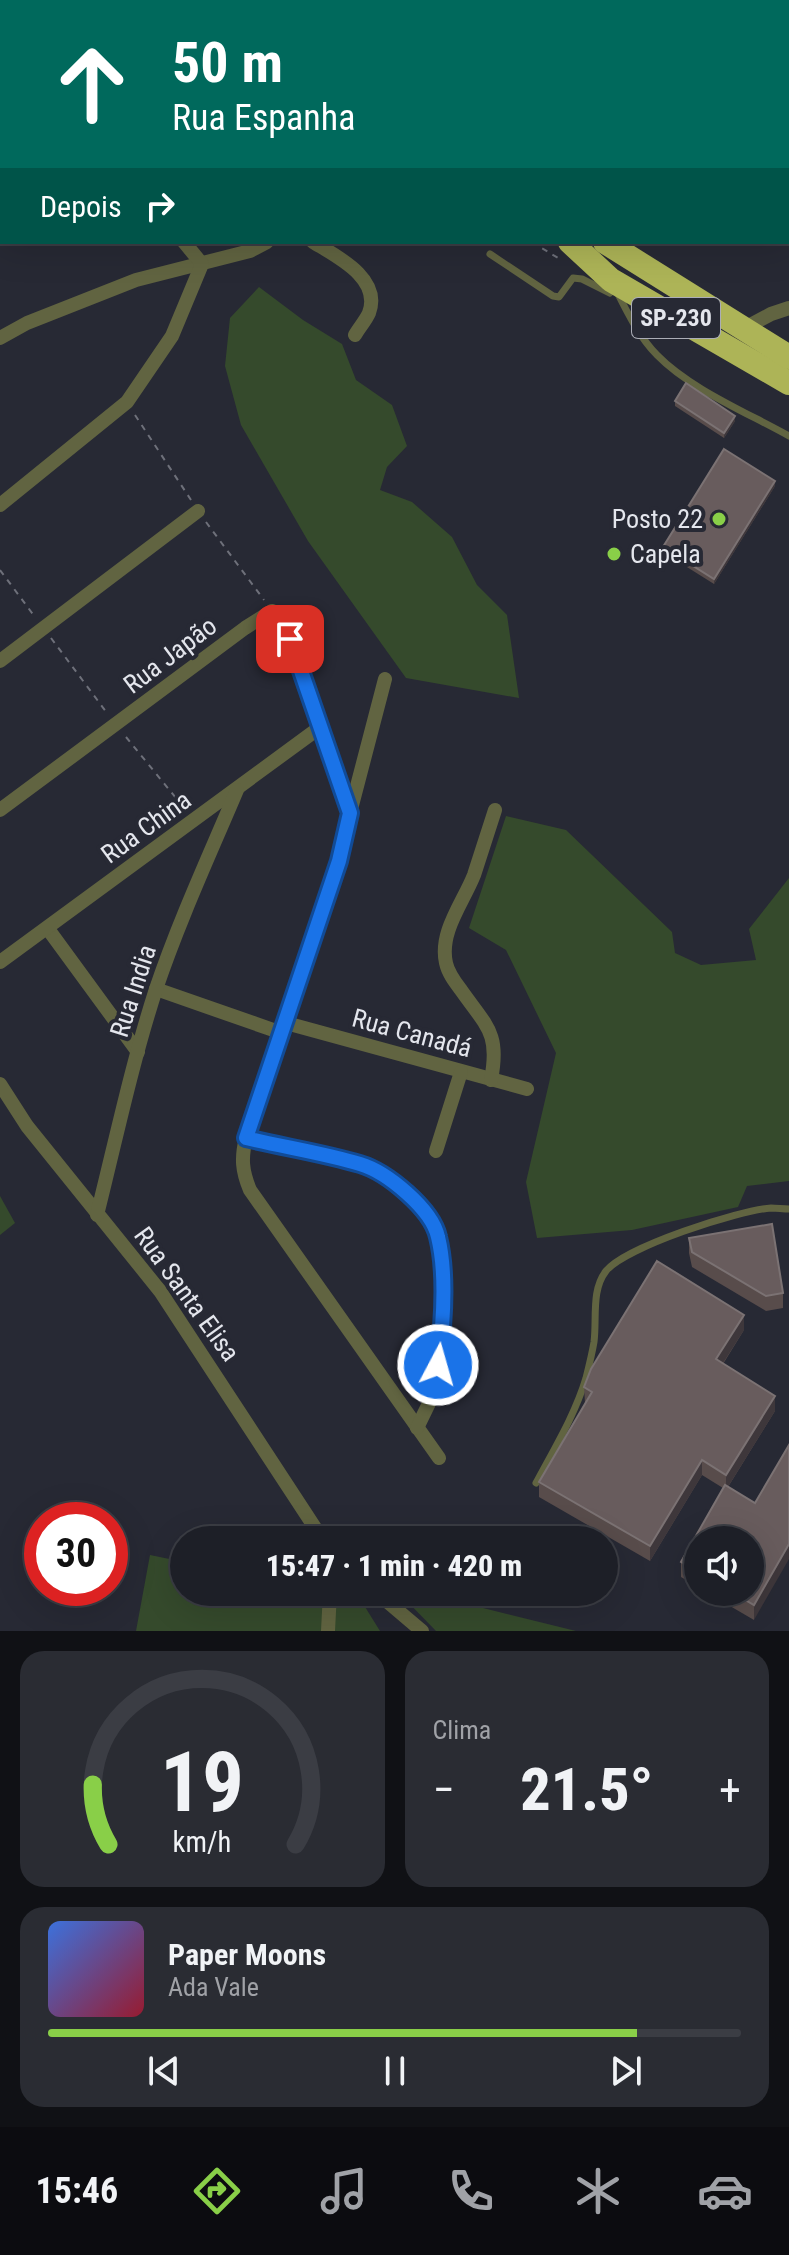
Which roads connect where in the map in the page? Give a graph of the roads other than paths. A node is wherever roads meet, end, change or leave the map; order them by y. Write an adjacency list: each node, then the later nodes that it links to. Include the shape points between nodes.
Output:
1 (186, 244): 7 (street)
2 (263, 244): 7 (street)
3 (316, 244): 11 (street, via 351,266 368,287 368,315)
4 (572, 244): 8 (highway, SP-230)
5 (608, 244): 10 (highway, SP-230)
6 (490, 254): 8 (lane, via 553,296 564,293 573,278)
7 (202, 264): 12 (street, via 136,280); 16 (street, via 172,336 127,402)
8 (616, 290): 14 (highway, SP-230); 15 (lane, via 658,357)
9 (789, 308): 10 (street)
10 (743, 329): 13 (highway, SP-230)
11 (355, 335)
12 (0, 338)
13 (789, 357)
14 (789, 383)
15 (789, 436)
16 (0, 505)
17 (198, 511): 18 (street)
18 (0, 661)
19 (385, 679): 24 (street)
20 (319, 728): 21 (street, Rua China); 22 (street, Rua Japão, via 290,639 272,611); 24 (street)
21 (237, 790): 25 (street, Rua China); 27 (street, Rua India)
22 (0, 810)
23 (495, 810): 31 (street, via 445,950 454,981 494,1040)
24 (350, 813): 28 (street)
25 (48, 929): 26 (street, Rua China); 29 (street)
26 (0, 962)
27 (156, 989): 28 (street, Rua Canadá); 29 (street, Rua India)
28 (284, 1028): 30 (street, Rua Canadá); 34 (street)
29 (138, 1052): 37 (street, Rua India)
30 (461, 1072): 31 (street, Rua Canadá); 35 (street)
31 (491, 1080): 33 (street, Rua Canadá)
32 (0, 1084): 37 (street, Rua Santa Elisa)
33 (527, 1089)
34 (246, 1138): 38 (street, via 241,1157 250,1190); 38 (street, via 385,1174 431,1220 441,1255 441,1343 434,1393)
35 (436, 1151)
36 (789, 1209): 40 (lane, via 724,1217 644,1248 607,1271 599,1285 586,1378)
37 (97, 1215): 41 (street, Rua Santa Elisa, via 160,1291)
38 (417, 1428): 39 (street)
39 (439, 1458)
40 (536, 1483)
41 (314, 1526)
42 (329, 1606): 44 (street)
43 (393, 1606): 45 (street)
44 (328, 1631)
45 (422, 1631)

